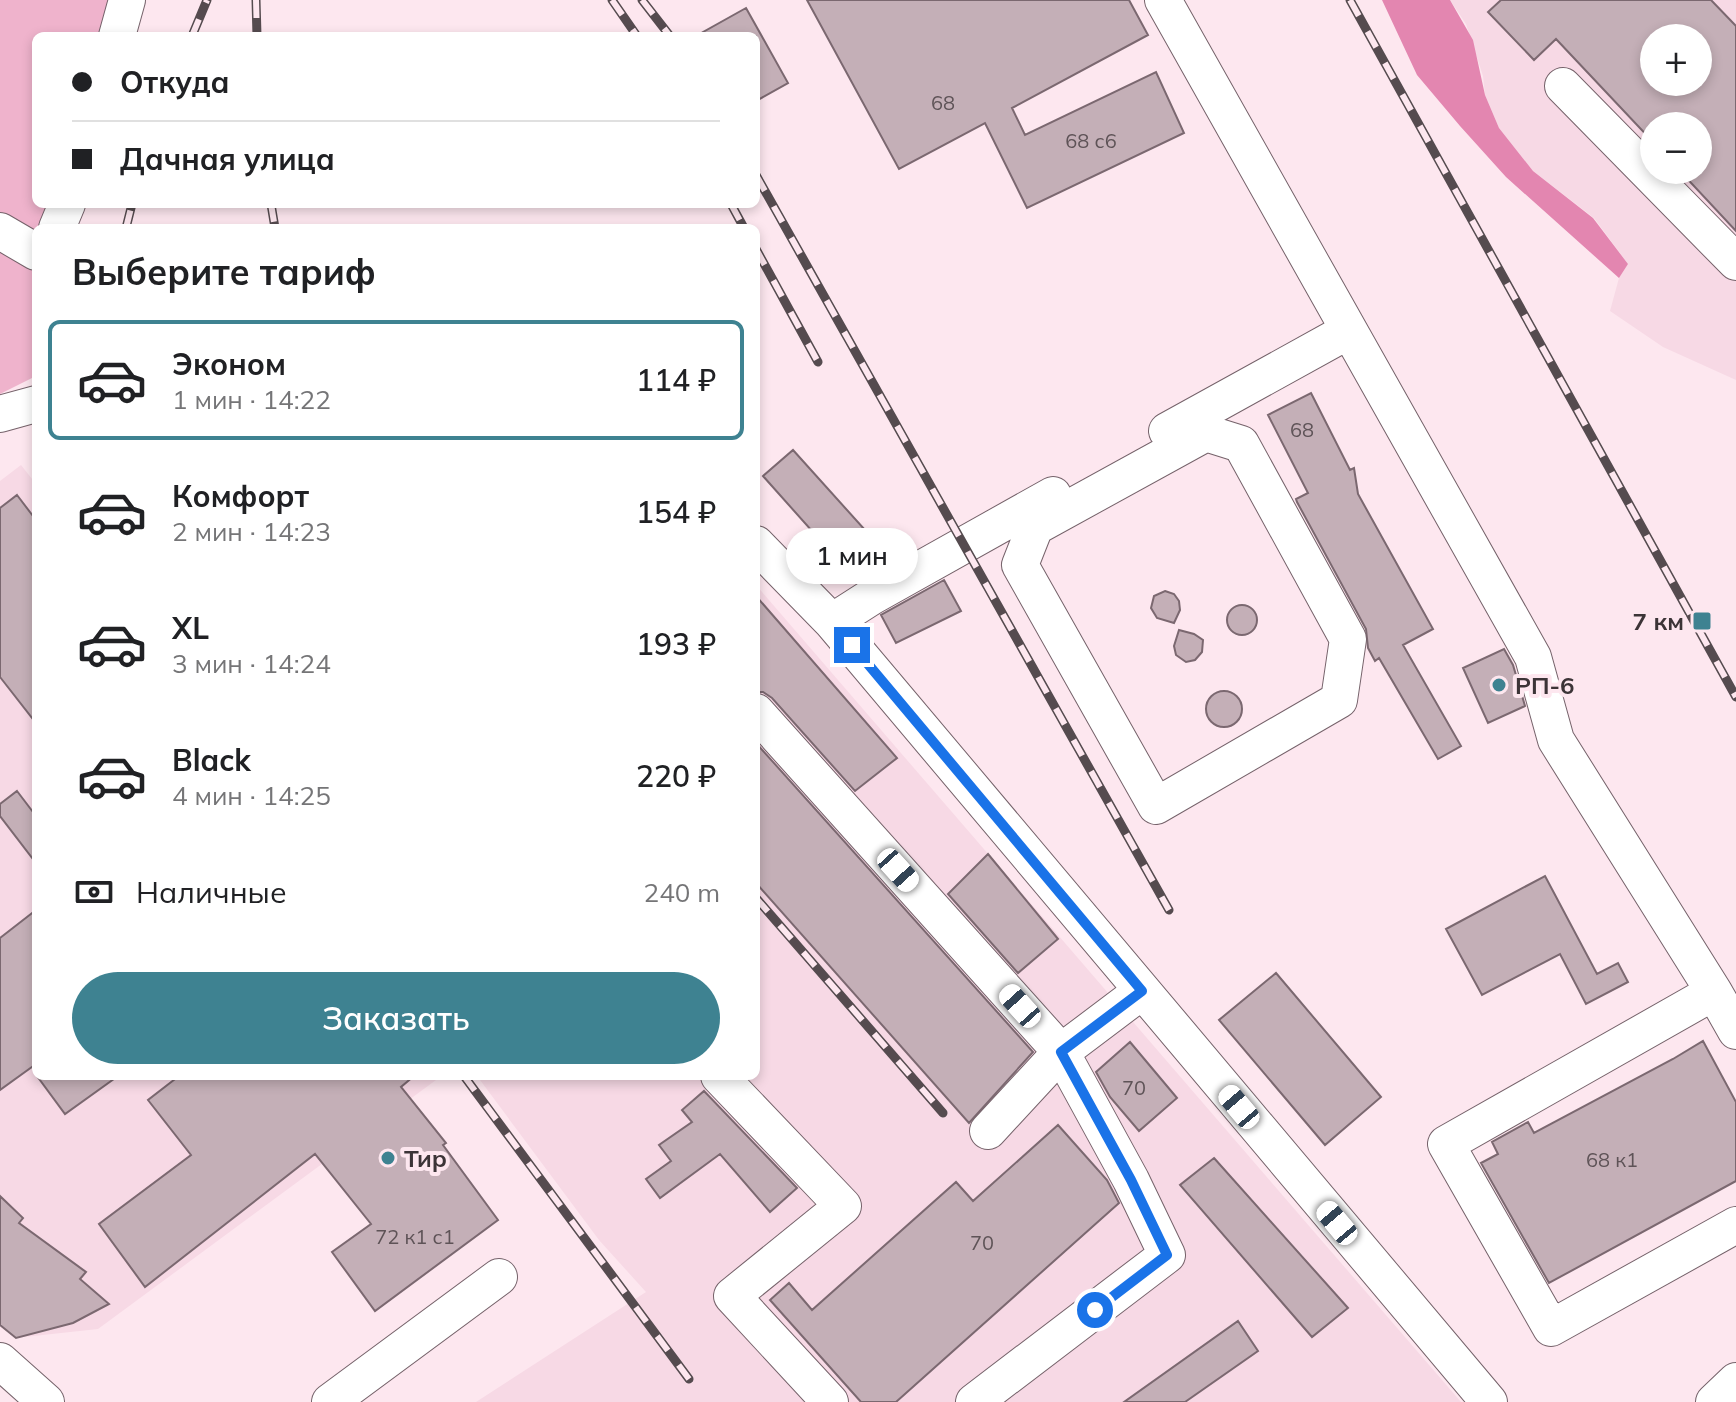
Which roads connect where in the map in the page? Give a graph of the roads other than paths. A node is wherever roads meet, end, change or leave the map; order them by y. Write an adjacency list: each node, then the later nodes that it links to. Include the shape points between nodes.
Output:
1 (127, 0): 3 (street)
2 (1163, 0): 8 (street)
3 (118, 32)
4 (1563, 86): 7 (street)
5 (0, 231): 6 (street)
6 (32, 250)
7 (1736, 262)
8 (1348, 331): 13 (street); 16 (street, via 1533,657 1556,740)
9 (32, 405): 10 (street)
10 (0, 414)
11 (1035, 527): 11 (street, via 1206,433 1241,444 1348,639 1339,700 1156,806 1020,565)
12 (760, 549): 13 (street)
13 (832, 622): 15 (street)
14 (760, 716): 18 (street)
15 (1142, 991): 18 (street); 24 (street)
16 (1714, 992): 17 (street); 21 (street, via 1446,1144 1551,1328)
17 (1736, 1031)
18 (1061, 1052): 20 (street); 28 (street, via 1167,1255)
19 (723, 1080): 27 (street, via 843,1206 732,1296)
20 (988, 1131)
21 (1736, 1225)
22 (499, 1277): 26 (street)
23 (0, 1361): 25 (street)
24 (1471, 1397)
25 (46, 1402)
26 (330, 1402)
27 (830, 1402)
28 (974, 1402)

